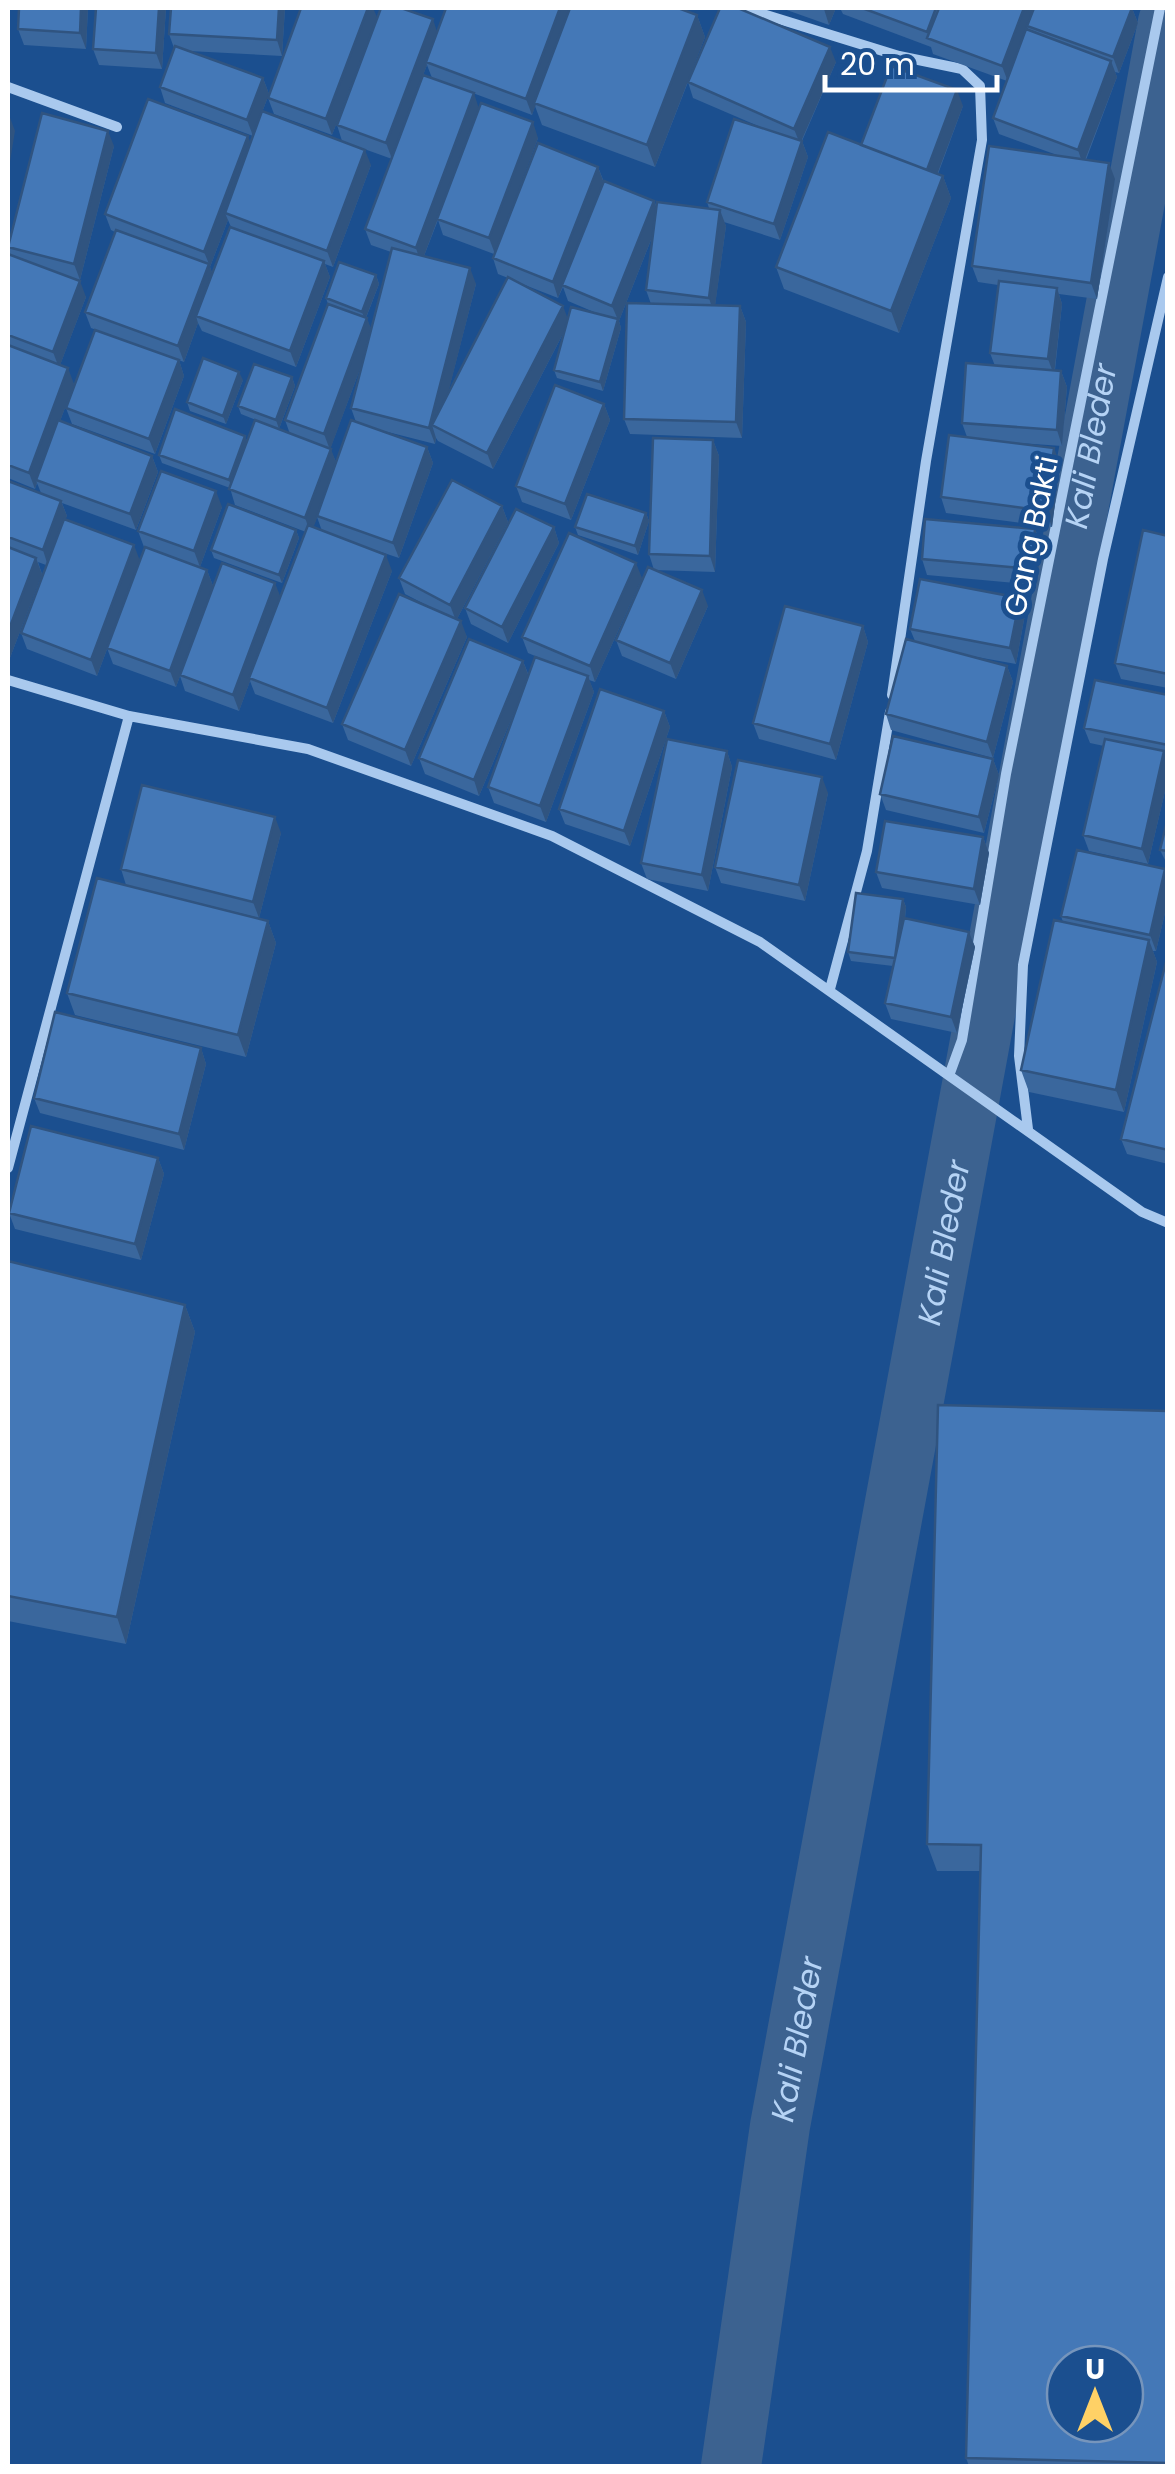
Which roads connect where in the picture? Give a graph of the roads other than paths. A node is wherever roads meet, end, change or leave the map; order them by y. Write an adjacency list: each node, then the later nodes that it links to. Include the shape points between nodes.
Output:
1 (743, 8): 8 (street, via 962,69 980,86 984,106 877,799)
2 (1160, 8): 9 (street, Gang Bakti, via 1006,774 962,1040)
3 (8, 87): 4 (street)
4 (117, 127)
5 (1168, 277): 10 (street, via 1024,965 1019,1056)
6 (8, 680): 7 (street)
7 (129, 716): 8 (street, via 308,749 552,836 760,942); 11 (street)
8 (830, 990): 9 (street)
9 (950, 1073): 10 (street)
10 (1028, 1129): 12 (street, via 1142,1212)
11 (8, 1168)
12 (1168, 1223)

